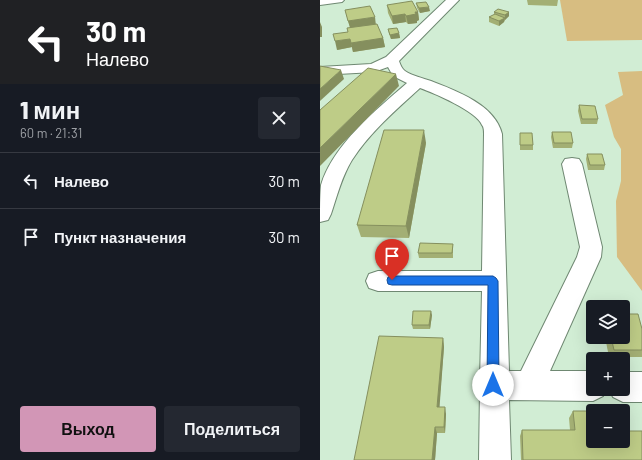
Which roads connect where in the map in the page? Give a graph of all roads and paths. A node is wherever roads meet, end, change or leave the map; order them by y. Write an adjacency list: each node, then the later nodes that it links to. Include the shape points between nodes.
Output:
1 (338, 0): 3 (street)
2 (453, 0): 4 (street)
3 (320, 1)
4 (391, 60): 5 (street); 8 (street, via 398,73)
5 (374, 68): 6 (street); 7 (street)
6 (320, 71)
7 (358, 82)
8 (417, 82): 10 (street, via 378,118 346,156 330,186); 12 (street, via 442,91 481,112 491,124)
9 (572, 164): 14 (street, via 591,247 589,258)
10 (320, 214)
11 (378, 280): 12 (street)
12 (493, 281): 13 (street)
13 (493, 385): 14 (street); 18 (street)
14 (529, 386): 15 (street)
15 (586, 386)
16 (630, 387): 17 (street)
17 (642, 387)
18 (494, 460)

